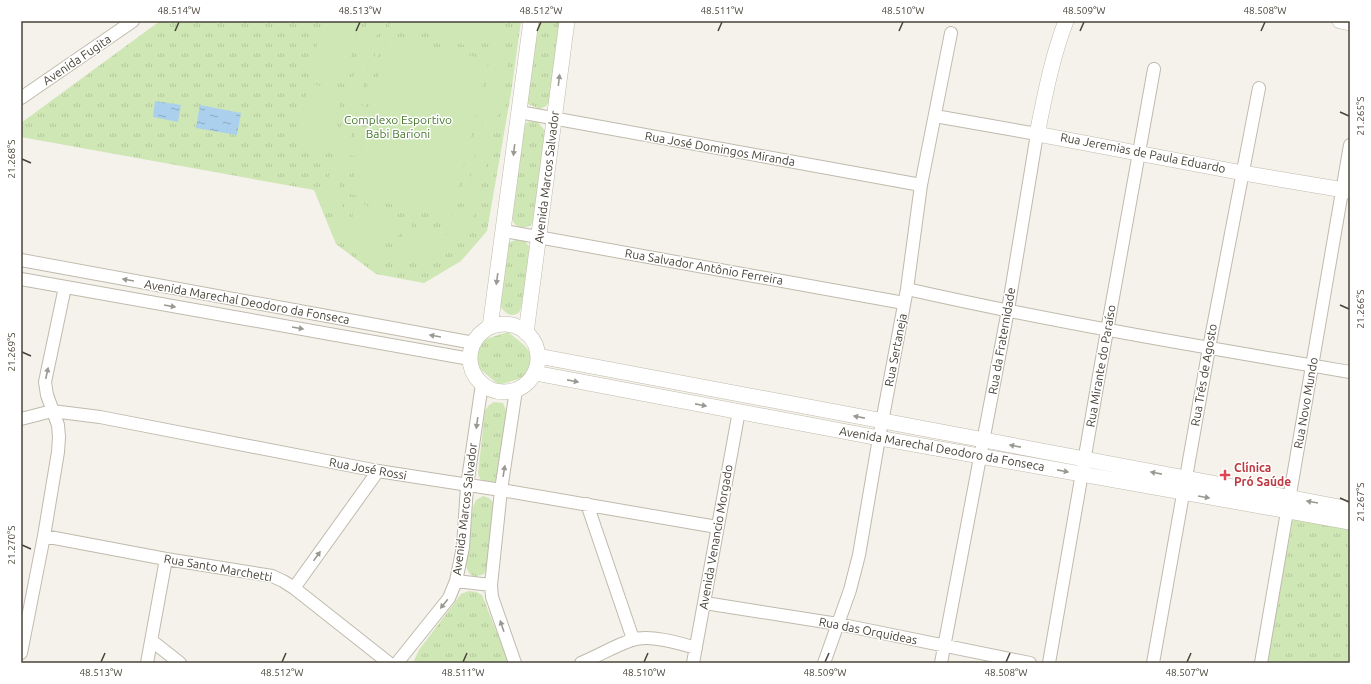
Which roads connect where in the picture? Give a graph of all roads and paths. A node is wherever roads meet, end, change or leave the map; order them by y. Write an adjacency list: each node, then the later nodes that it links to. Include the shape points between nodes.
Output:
1 (133, 21): 10 (street, Avenida Fugita)
2 (531, 21): 11 (street)
3 (567, 21): 13 (street, Avenida Marcos Salvador, one-way to 3)
4 (1066, 21): 14 (street, Rua da Fraternidade, via 1047,84)
5 (1340, 21): 6 (street)
6 (1350, 23)
7 (951, 33): 12 (street, Rua Sertaneja)
8 (1154, 69): 16 (street, Rua Mirante do Paraíso)
9 (1260, 88): 17 (street, Rua Três de Agosto)
10 (21, 98)
11 (519, 112): 13 (street, Rua José Domingos Miranda); 20 (street, one-way to 20)
12 (935, 116): 14 (street, Rua Jeremias de Paula Eduardo); 18 (street, Rua Sertaneja)
13 (554, 118): 18 (street, Rua José Domingos Miranda); 21 (street, Avenida Marcos Salvador)
14 (1037, 134): 16 (street, Rua Jeremias de Paula Eduardo); 27 (street, Rua da Fraternidade)
15 (1350, 145): 19 (street, Rua Novo Mundo)
16 (1139, 152): 17 (street, Rua Jeremias de Paula Eduardo); 29 (street, Rua Mirante do Paraíso)
17 (1243, 173): 19 (street, Rua Jeremias de Paula Eduardo); 32 (street, Rua Três de Agosto)
18 (921, 185): 25 (street, Rua Sertaneja)
19 (1346, 190): 35 (street, Rua Novo Mundo)
20 (504, 231): 21 (street, Rua Salvador Antônio Ferreira); 28 (street, one-way to 28)
21 (539, 237): 26 (street, Rua Salvador Antônio Ferreira); 30 (street, Avenida Marcos Salvador)
22 (21, 260): 31 (street, Avenida Marechal Deodoro da Fonseca, one-way to 22)
23 (21, 279): 24 (street, Avenida Marechal Deodoro da Fonseca)
24 (65, 287): 34 (street, Avenida Marechal Deodoro da Fonseca, one-way to 34); 40 (street, one-way to 24, via 46,395 45,382)
25 (907, 289): 26 (street, Rua Sertaneja); 27 (street)
26 (904, 303): 43 (street, Rua Sertaneja)
27 (1008, 310): 29 (street); 45 (street, Rua da Fraternidade)
28 (490, 328): 30 (street, via 513,326); 31 (street, via 480,334)
29 (1107, 329): 32 (street); 47 (street, Rua Mirante do Paraíso)
30 (526, 333): 33 (street, via 534,344)
31 (474, 343): 34 (street)
32 (1209, 348): 35 (street); 50 (street, Rua Três de Agosto)
33 (538, 356): 37 (street); 43 (street, Avenida Marechal Deodoro da Fonseca, one-way to 33)
34 (470, 359): 38 (street, via 476,377)
35 (1313, 366): 36 (street); 53 (street, Rua Novo Mundo)
36 (1350, 372)
37 (534, 373): 39 (street, via 524,386); 41 (street, Avenida Marechal Deodoro da Fonseca, one-way to 41)
38 (482, 384): 39 (street, via 499,392); 49 (street, Avenida Marcos Salvador, one-way to 49)
39 (516, 390): 51 (street, one-way to 39)
40 (52, 411): 42 (street, Rua José Rossi); 48 (street, Rua José Rossi, via 100,417); 57 (street, via 58,425 59,437)
41 (739, 411): 44 (street, Avenida Marechal Deodoro da Fonseca); 56 (street, Avenida Venancio Morgado)
42 (21, 419)
43 (882, 422): 44 (street, Rua Sertaneja); 45 (street, Avenida Marechal Deodoro da Fonseca)
44 (879, 438): 46 (street, Avenida Marechal Deodoro da Fonseca); 63 (street, Rua Sertaneja, via 858,555 850,590)
45 (984, 440): 46 (street, Rua da Fraternidade); 47 (street, Avenida Marechal Deodoro da Fonseca, one-way to 45)
46 (981, 456): 47 (street, Avenida Marechal Deodoro da Fonseca, one-way to 47); 66 (street, Rua da Fraternidade)
47 (1083, 467): 50 (street, Avenida Marechal Deodoro da Fonseca); 79 (street, Rua Mirante do Paraíso)
48 (378, 472): 49 (street, Rua José Rossi); 61 (street, one-way to 48)
49 (467, 486): 51 (street, Rua José Rossi); 59 (street, Avenida Marcos Salvador, via 463,547)
50 (1185, 486): 53 (street, Avenida Marechal Deodoro da Fonseca); 80 (street, Rua Três de Agosto)
51 (501, 490): 52 (street, Rua José Rossi); 60 (street)
52 (587, 504): 56 (street, Rua José Rossi); 64 (street)
53 (1289, 504): 54 (street, Avenida Marechal Deodoro da Fonseca, one-way to 53); 55 (street, Avenida Marechal Deodoro da Fonseca); 81 (street, Rua Novo Mundo)
54 (1350, 509)
55 (1350, 522)
56 (717, 527): 62 (street, Avenida Venancio Morgado)
57 (44, 536): 58 (street, Rua Santo Marchetti); 68 (street)
58 (166, 559): 61 (street, Rua Santo Marchetti, via 272,576); 65 (street)
59 (456, 581): 60 (street); 72 (street, Avenida Marcos Salvador, one-way to 72, via 449,598)
60 (491, 585): 73 (street, one-way to 60, via 492,597)
61 (294, 588): 71 (street, Rua Santo Marchetti)
62 (705, 603): 63 (street, Rua das Orquideas); 67 (street, Avenida Venancio Morgado)
63 (838, 624): 66 (street, Rua das Orquideas); 76 (street, Rua Sertaneja)
64 (633, 639): 67 (street, via 671,641); 74 (street)
65 (152, 641): 69 (street); 70 (street)
66 (944, 646): 77 (street, Rua da Fraternidade); 78 (street, Rua das Orquideas)
67 (696, 648): 75 (street, Avenida Venancio Morgado)
68 (21, 653)
69 (147, 663)
70 (180, 663)
71 (389, 663)
72 (397, 663)
73 (515, 663)
74 (581, 663)
75 (693, 663)
76 (824, 663)
77 (942, 663)
78 (1030, 663)
79 (1049, 663)
80 (1153, 663)
81 (1261, 663)

